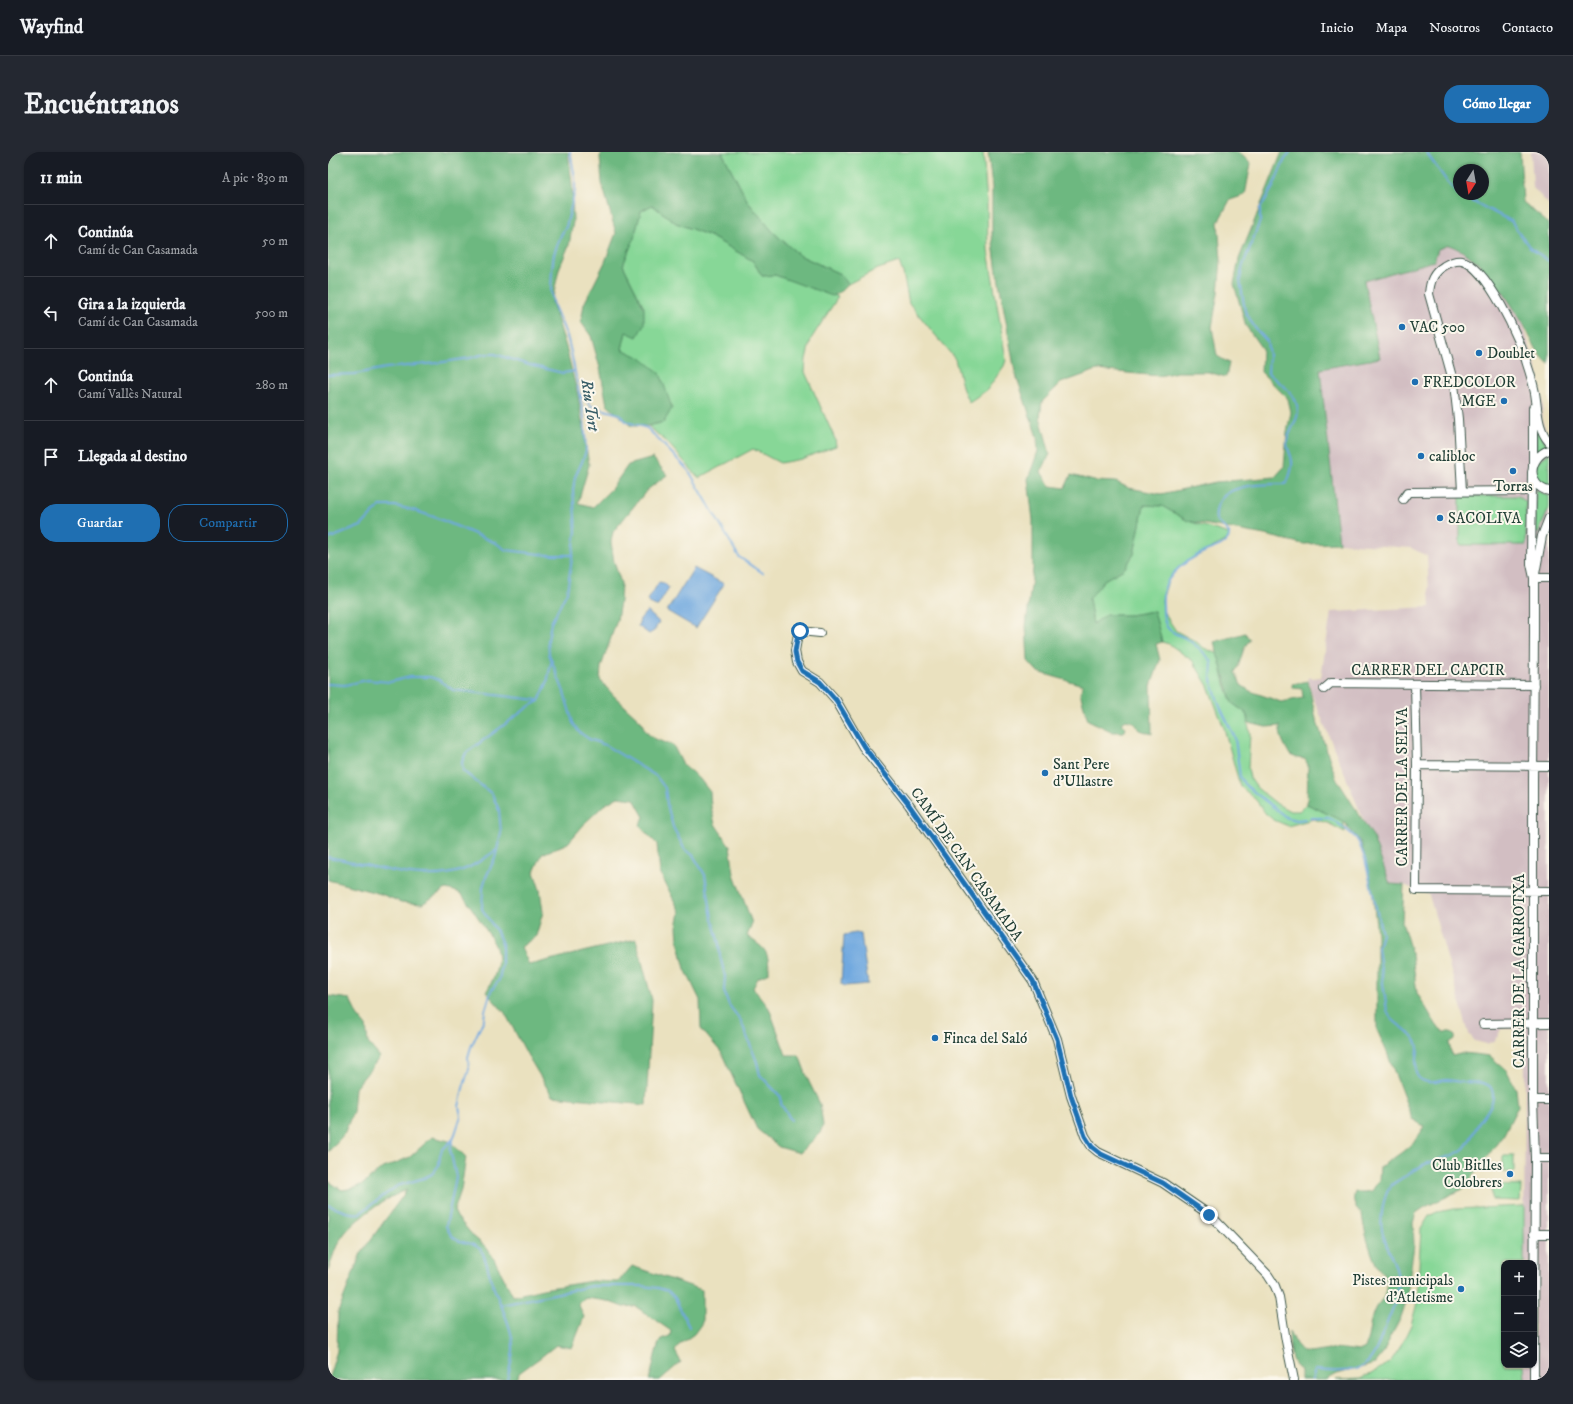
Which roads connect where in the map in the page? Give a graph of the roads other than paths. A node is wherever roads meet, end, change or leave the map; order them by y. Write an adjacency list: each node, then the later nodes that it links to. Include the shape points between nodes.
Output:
1 (1535, 395): 2 (street, CARRER DE LA GARROTXA, via 1539,425); 4 (street, CARRER DE LA GARROTXA, via 1532,417); 5 (street, CARRER DE LA GARROTXA, via 1527,362 1516,335 1503,307 1478,272 1462,261 1455,261 1436,272 1430,282 1429,294 1454,384)
2 (1549, 442)
3 (1549, 450): 4 (street, via 1538,456)
4 (1533, 469): 6 (street, CARRER DE LA GARROTXA); 7 (street, via 1536,483)
5 (1462, 491): 6 (street); 8 (street, via 1408,492)
6 (1532, 491): 10 (street, CARRER DE LA GARROTXA, via 1531,564)
7 (1549, 491)
8 (1403, 499)
9 (1549, 518): 10 (street, CARRER DE LA GARROTXA, via 1542,536)
10 (1534, 578): 11 (street); 14 (street, CARRER DE LA GARROTXA)
11 (1549, 578)
12 (820, 634): 32 (street, CAMÍ DE CAN CASAMADA, via 800,631 795,652 797,662 802,671 820,682 836,700 864,747 909,805 1037,989 1057,1039 1071,1096 1085,1136 1092,1147 1101,1154 1163,1183 1204,1211 1272,1280 1279,1297)
13 (1415, 684): 14 (street, CARRER DEL CAPCIR); 15 (street, CARRER DEL CAPCIR, via 1331,684); 16 (street, CARRER DE LA SELVA)
14 (1534, 685): 17 (street, CARRER DE LA GARROTXA)
15 (1324, 689)
16 (1417, 765): 17 (street); 19 (street, CARRER DE LA SELVA, via 1416,890)
17 (1533, 766): 18 (street); 19 (street, CARRER DE LA GARROTXA)
18 (1549, 766)
19 (1534, 891): 20 (street); 21 (street, CARRER DE LA GARROTXA)
20 (1549, 891)
21 (1533, 1023): 22 (street); 23 (street); 24 (street, CARRER DE LA GARROTXA)
22 (1549, 1023)
23 (1483, 1024)
24 (1533, 1100): 25 (street); 26 (street, CARRER DE LA GARROTXA)
25 (1549, 1100)
26 (1535, 1158): 27 (street); 28 (street, CARRER DE LA GARROTXA)
27 (1549, 1158)
28 (1534, 1234): 29 (street); 30 (street, CARRER DE LA GARROTXA)
29 (1549, 1234)
30 (1534, 1332)
31 (1534, 1368): 33 (street, CARRER DE LA GARROTXA)
32 (1294, 1380)
33 (1534, 1380)

